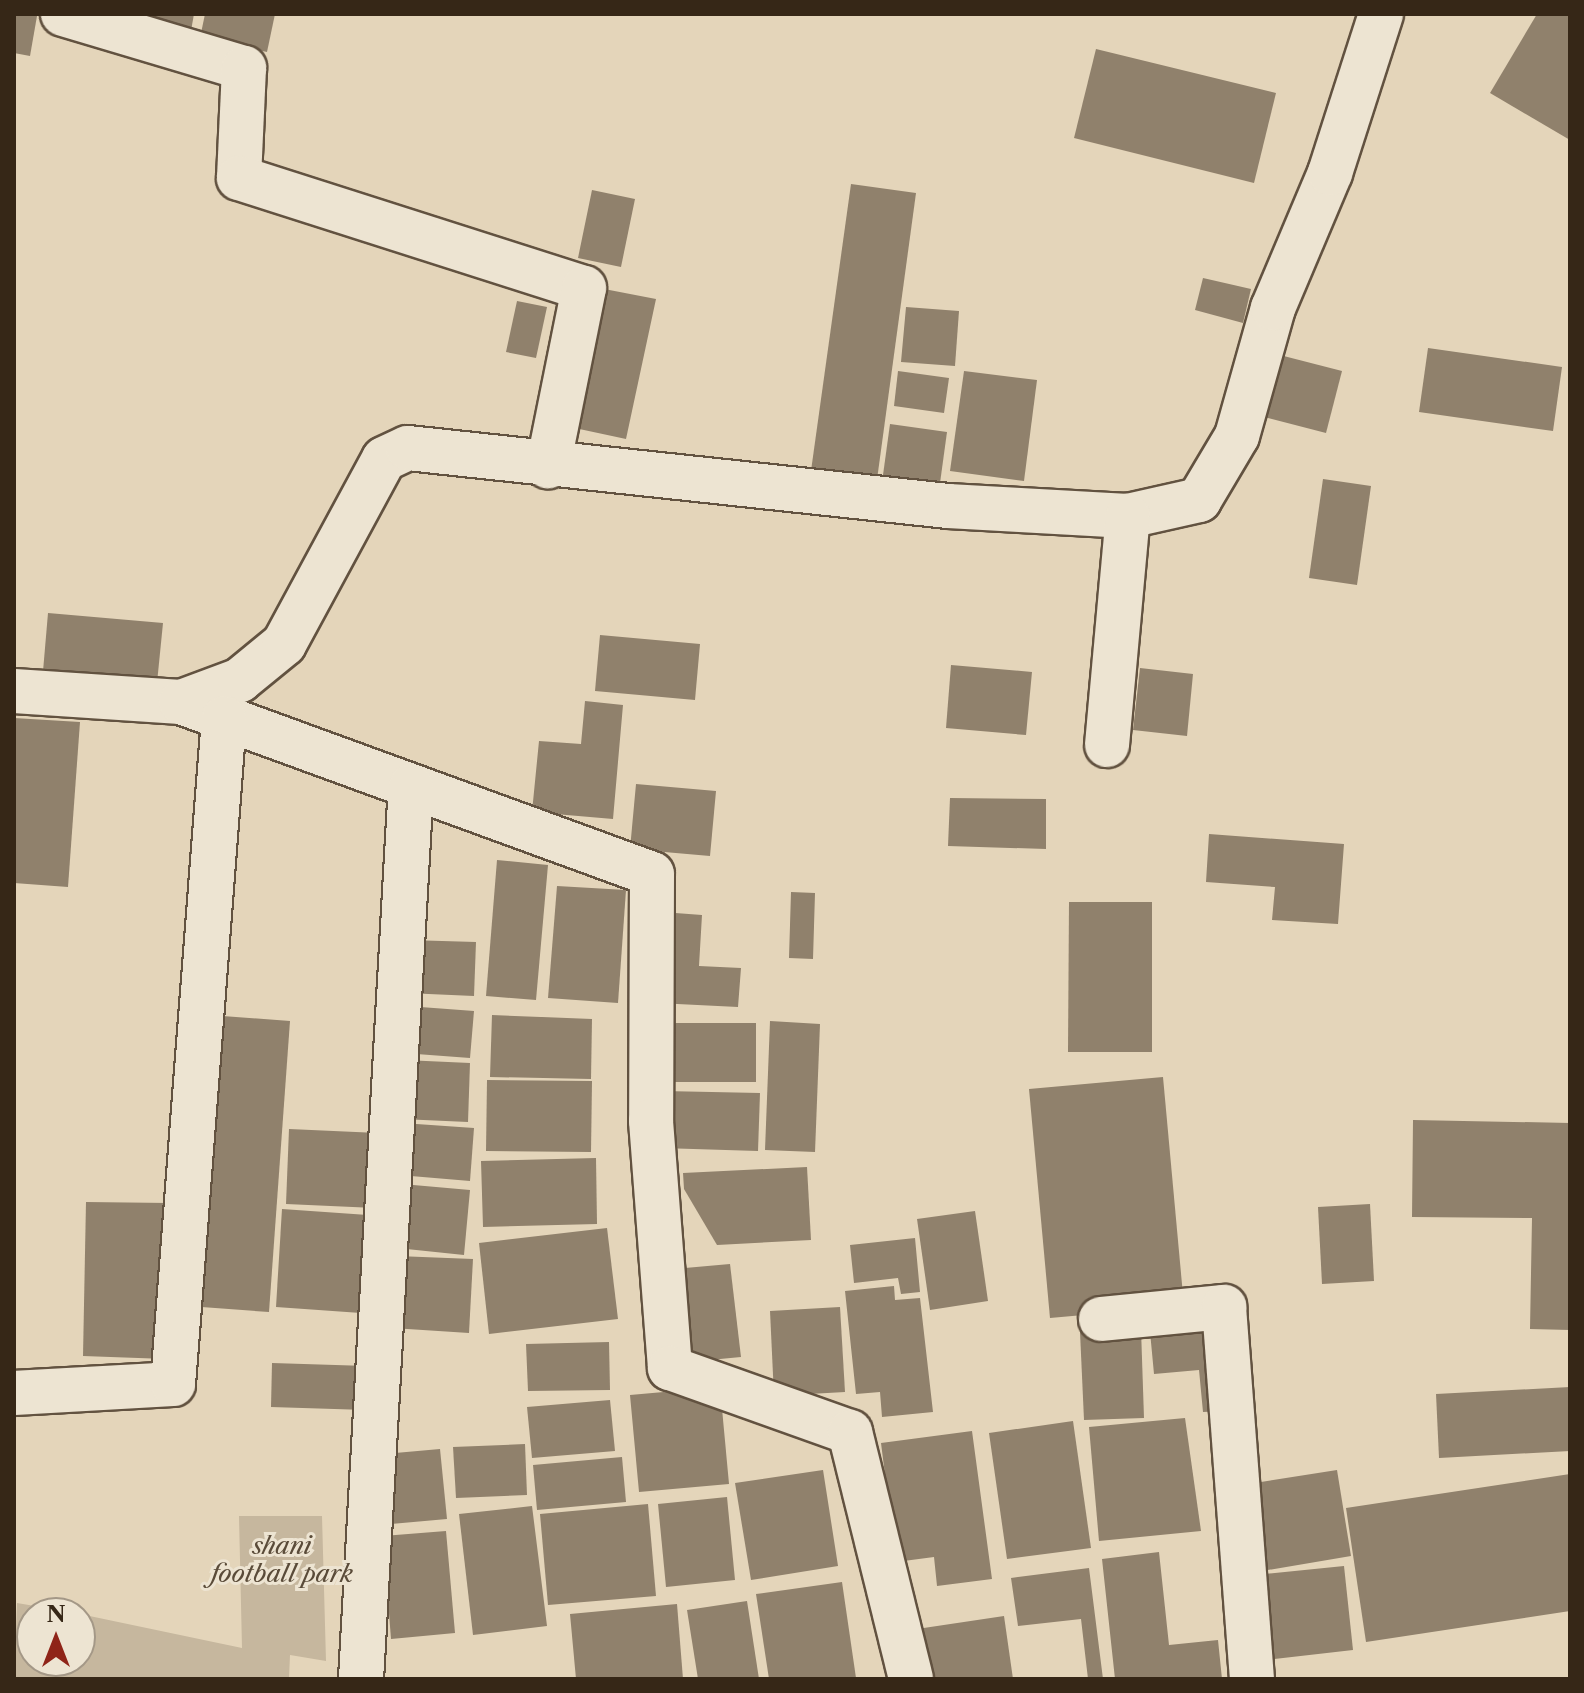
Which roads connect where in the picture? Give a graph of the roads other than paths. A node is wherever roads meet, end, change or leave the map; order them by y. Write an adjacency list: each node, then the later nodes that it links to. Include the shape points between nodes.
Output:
1 (63, 14): 3 (street, via 244,68 239,178 584,288)
2 (1381, 14): 4 (street, via 1330,173 1273,308 1237,436 1199,500)
3 (548, 466): 4 (street, via 948,506); 6 (street, via 408,448 384,459 284,644 240,680)
4 (1128, 516): 8 (street)
5 (14, 691): 6 (street)
6 (181, 702): 7 (street)
7 (224, 718): 9 (street); 11 (street, via 173,1384)
8 (1107, 745)
9 (411, 786): 12 (street); 13 (street, via 652,874 651,1121 670,1368 850,1432)
10 (1101, 1319): 14 (street, via 1224,1307)
11 (14, 1393)
12 (361, 1679)
13 (911, 1679)
14 (1252, 1679)

